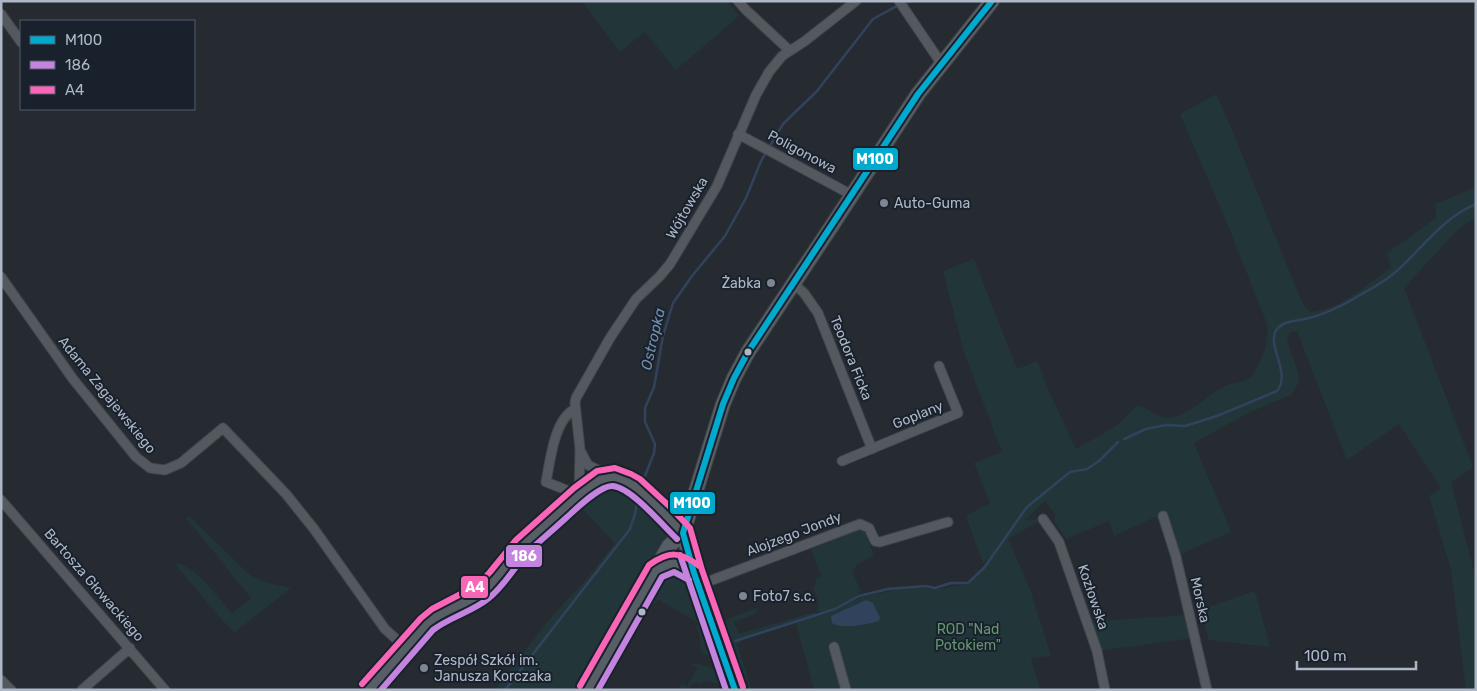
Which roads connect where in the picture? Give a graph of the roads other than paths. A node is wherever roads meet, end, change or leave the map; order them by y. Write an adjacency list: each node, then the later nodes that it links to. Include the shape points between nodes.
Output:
1 (738, 1): 7 (street)
2 (856, 1): 7 (street, Wójtowska)
3 (899, 1): 8 (street)
4 (992, 1): 8 (main road)
5 (1, 14): 6 (street)
6 (20, 41)
7 (789, 50): 9 (street, Wójtowska, via 756,95)
8 (941, 63): 10 (main road)
9 (738, 134): 10 (street, Poligonowa); 14 (street, Wójtowska, via 717,186 670,264 636,299 610,338 576,398)
10 (852, 195): 12 (main road)
11 (1, 277): 32 (street, Adama Zagajewskiego, via 73,379 136,457 150,468 165,470 181,463 223,428 286,494 385,629)
12 (794, 284): 16 (street, Teodora Ficka, via 818,313); 20 (main road, via 734,378)
13 (939, 366): 16 (street, Goplany, via 958,413)
14 (575, 409): 15 (street, Wójtowska); 19 (street, via 560,425 546,482)
15 (580, 449): 18 (street, Wójtowska, via 588,465); 19 (street, Wójtowska)
16 (872, 449): 17 (street, Goplany)
17 (842, 461)
18 (613, 477): 19 (main road, via 601,479); 23 (main road, via 634,486)
19 (579, 495): 32 (main road, via 522,546 483,592 436,617)
20 (693, 498): 23 (main road); 26 (main road)
21 (1, 500): 31 (street, Bartosza Głowackiego)
22 (1163, 516): 42 (street, Morska)
23 (667, 517): 26 (main road); 27 (main road)
24 (1043, 519): 41 (street, Kozłowska, via 1059,542 1097,651)
25 (948, 522): 29 (street, Alojzego Jondy, via 880,542 875,541 869,528 860,524 775,557)
26 (683, 532): 27 (main road); 29 (main road)
27 (669, 546): 28 (main road)
28 (655, 571): 29 (main road, via 676,562 686,566); 38 (main road)
29 (697, 579): 39 (main road)
30 (834, 647): 40 (street)
31 (130, 648): 35 (street); 36 (street, Bartosza Głowackiego)
32 (406, 648): 37 (main road)
33 (1, 680): 34 (street)
34 (10, 690)
35 (82, 690)
36 (165, 690)
37 (369, 690)
38 (588, 690)
39 (735, 690)
40 (846, 690)
41 (1105, 690)
42 (1208, 690)

